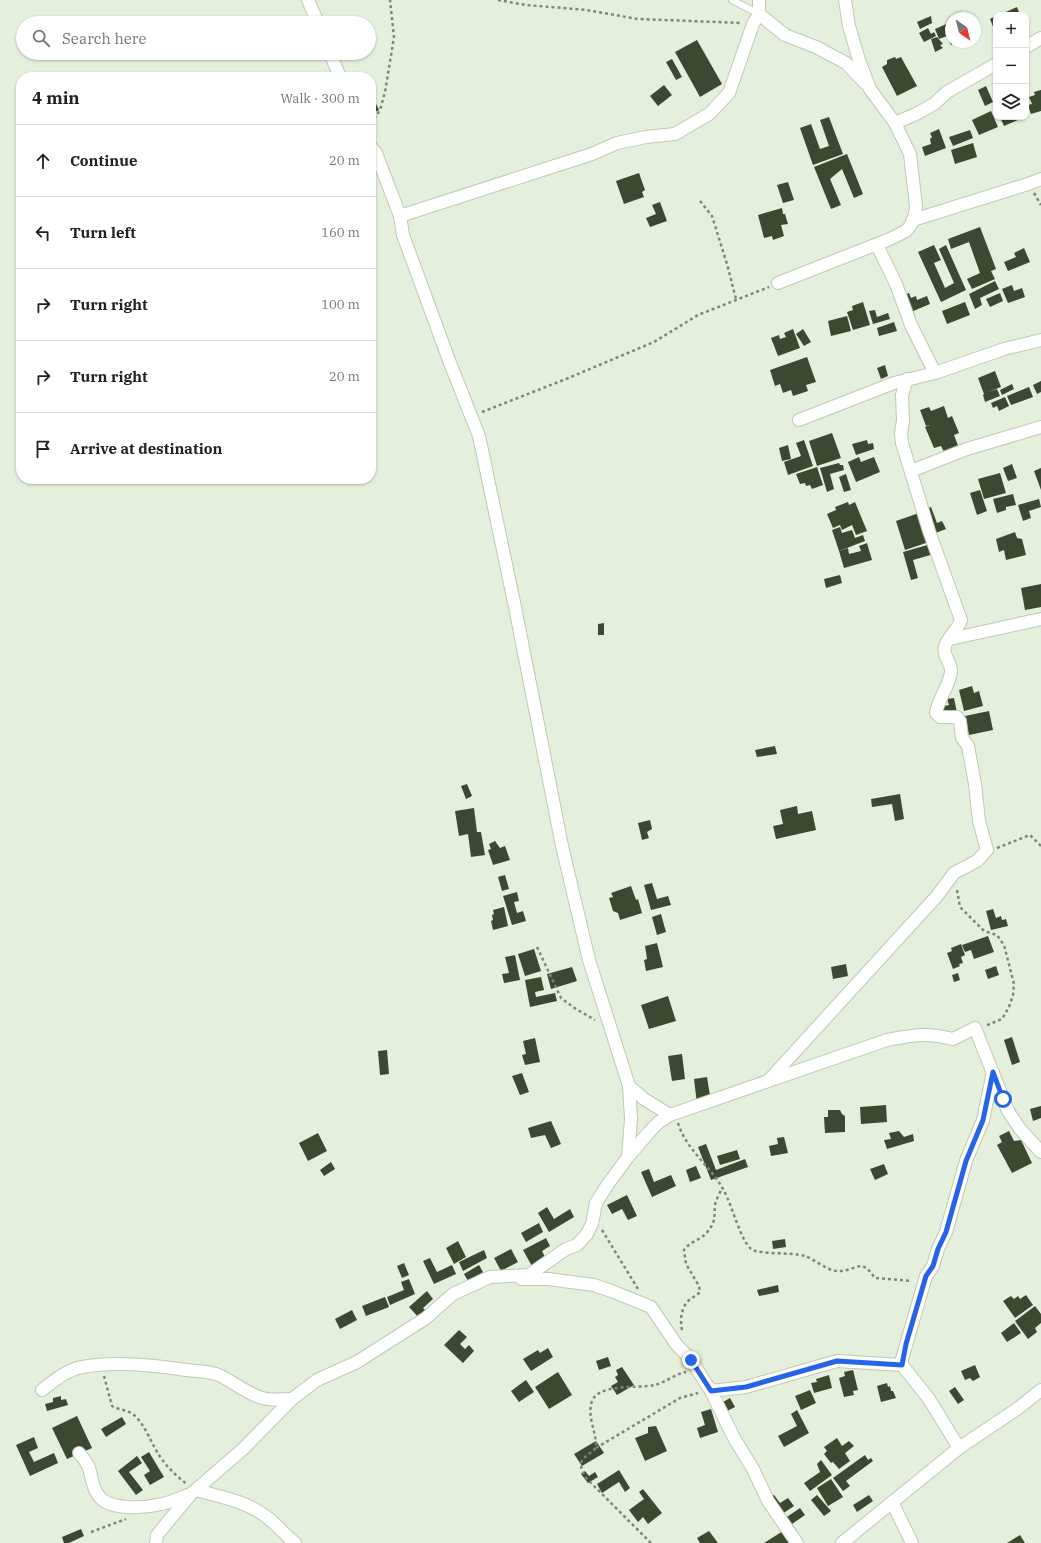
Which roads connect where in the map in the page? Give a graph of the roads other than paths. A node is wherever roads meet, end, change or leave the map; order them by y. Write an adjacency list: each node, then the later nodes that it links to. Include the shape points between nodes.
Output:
1 (308, 0): 5 (street)
2 (732, 0): 6 (lane)
3 (759, 0): 6 (street)
4 (845, 0): 12 (street, via 849,26)
5 (315, 16)
6 (756, 19): 12 (street, via 846,63); 16 (street, via 729,93 708,114 675,134 646,136 617,143 592,154)
7 (1041, 38): 8 (street)
8 (1029, 45)
9 (333, 60): 11 (street)
10 (993, 66): 13 (street, via 947,92 934,104)
11 (338, 72)
12 (870, 89): 13 (street)
13 (895, 122): 17 (street, via 910,154 916,206)
14 (376, 154): 16 (street)
15 (1041, 179): 17 (street)
16 (400, 216): 30 (street, via 403,235 472,416 483,455 562,846 585,945)
17 (913, 220): 18 (street, via 906,232)
18 (877, 245): 19 (street); 21 (street)
19 (778, 283)
20 (1041, 340): 21 (street, via 1004,349)
21 (935, 373): 22 (street)
22 (907, 379): 23 (street); 25 (street, via 902,395 901,434)
23 (799, 420)
24 (1041, 427): 25 (street, via 967,449)
25 (911, 471): 27 (street, via 929,531 960,616 961,622)
26 (1041, 619): 27 (street)
27 (950, 639): 29 (street, via 945,645 944,655 951,666 950,674 936,713 940,718 957,718 960,721 962,738 968,746 986,850 977,861 954,873 932,902)
28 (993, 1072): 29 (street, via 975,1028 953,1039 917,1034 887,1040); 32 (street, via 1008,1111); 35 (street, via 983,1120 966,1161 946,1232 933,1266 926,1276)
29 (768, 1081): 31 (street)
30 (630, 1086): 31 (street, via 644,1099); 33 (street)
31 (673, 1114): 33 (street, via 650,1130)
32 (1041, 1152)
33 (628, 1157): 34 (street, via 599,1197 587,1234 577,1245 529,1275 490,1277)
34 (484, 1280): 38 (street, via 548,1280 594,1285 651,1308); 39 (street, via 453,1294 426,1318 357,1362 317,1380)
35 (902, 1365): 38 (street, via 837,1361 746,1387); 40 (street, via 929,1399)
36 (42, 1390): 39 (street, via 59,1377 81,1367 148,1365 214,1373 261,1398)
37 (1041, 1390): 40 (street)
38 (711, 1391): 47 (street, via 768,1501)
39 (292, 1399): 42 (street, via 243,1449)
40 (959, 1448): 43 (street)
41 (79, 1453): 42 (street, via 89,1469 98,1496 108,1503 140,1507 163,1504)
42 (194, 1492): 45 (street, via 157,1535); 46 (street, via 248,1505 268,1518)
43 (892, 1502): 44 (street); 48 (street)
44 (844, 1542)
45 (156, 1543)
46 (296, 1543)
47 (797, 1543)
48 (912, 1543)

